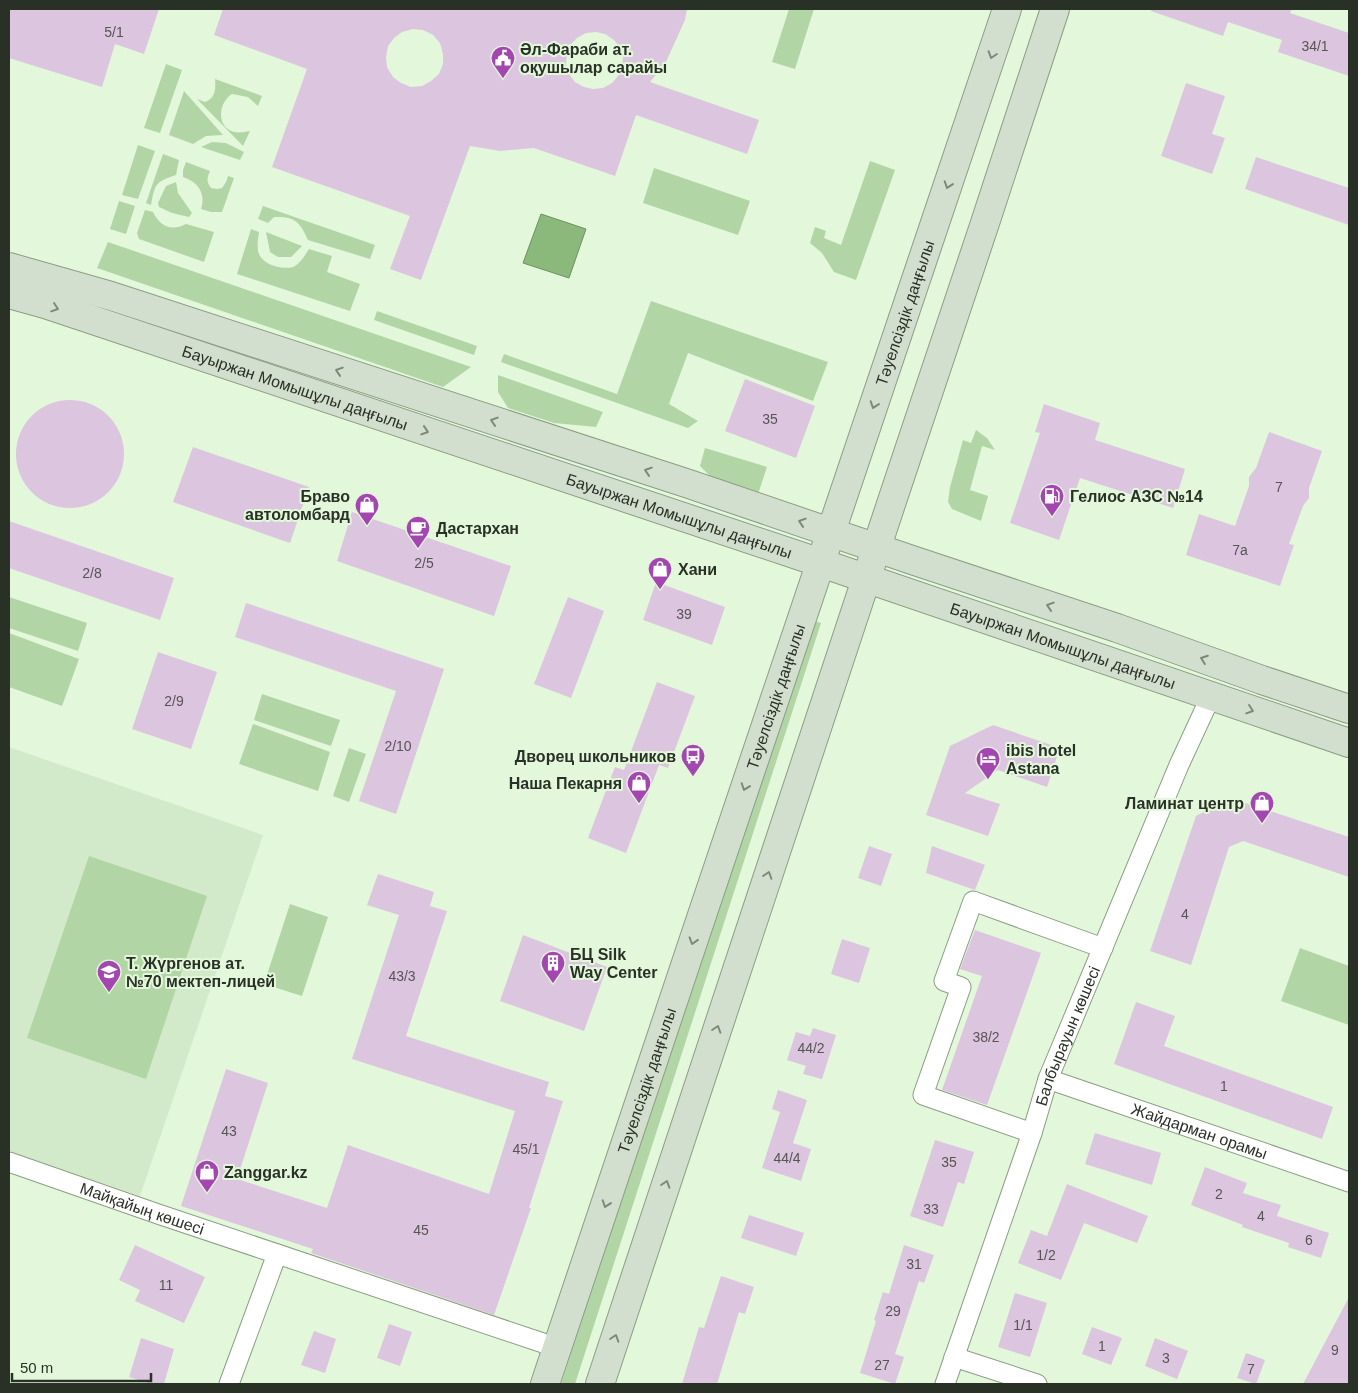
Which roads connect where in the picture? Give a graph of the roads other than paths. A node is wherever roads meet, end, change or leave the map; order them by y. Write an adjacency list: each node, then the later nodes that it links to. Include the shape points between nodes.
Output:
1 (1007, 9): 5 (main road, Тәуелсіздік даңғылы, one-way to 5)
2 (1055, 9): 6 (main road)
3 (9, 267): 5 (main road, Бауыржан Момышұлы даңғылы, one-way to 3, via 120,299)
4 (9, 294): 7 (main road, Бауыржан Момышұлы даңғылы, one-way to 7)
5 (831, 532): 6 (main road, Бауыржан Момышұлы даңғылы); 7 (main road, Тәуелсіздік даңғылы)
6 (876, 547): 8 (main road); 10 (main road, Бауыржан Момышұлы даңғылы, one-way to 6)
7 (821, 562): 8 (main road, Бауыржан Момышұлы даңғылы); 18 (main road, Тәуелсіздік даңғылы, one-way to 18)
8 (866, 579): 9 (main road, Бауыржан Момышұлы даңғылы); 22 (main road, one-way to 8)
9 (1211, 696): 11 (main road, Бауыржан Момышұлы даңғылы, one-way to 11); 12 (street, Балбырауын көшесі)
10 (1349, 709)
11 (1349, 743)
12 (1103, 948): 13 (street, Балбырауын көшесі); 14 (street, via 973,901 944,981 961,987 923,1095)
13 (1048, 1079): 14 (street, Балбырауын көшесі); 16 (street, Жайдарман орамы)
14 (1032, 1133): 19 (street, Балбырауын көшесі)
15 (9, 1162): 17 (street, Майқайың көшесі)
16 (1349, 1182)
17 (277, 1254): 18 (street, Майқайың көшесі); 20 (street)
18 (558, 1348): 21 (main road, Тәуелсіздік даңғылы)
19 (954, 1357): 23 (street, Балбырауын көшесі); 24 (street)
20 (229, 1384)
21 (546, 1384)
22 (600, 1384)
23 (945, 1384)
24 (1037, 1384)

